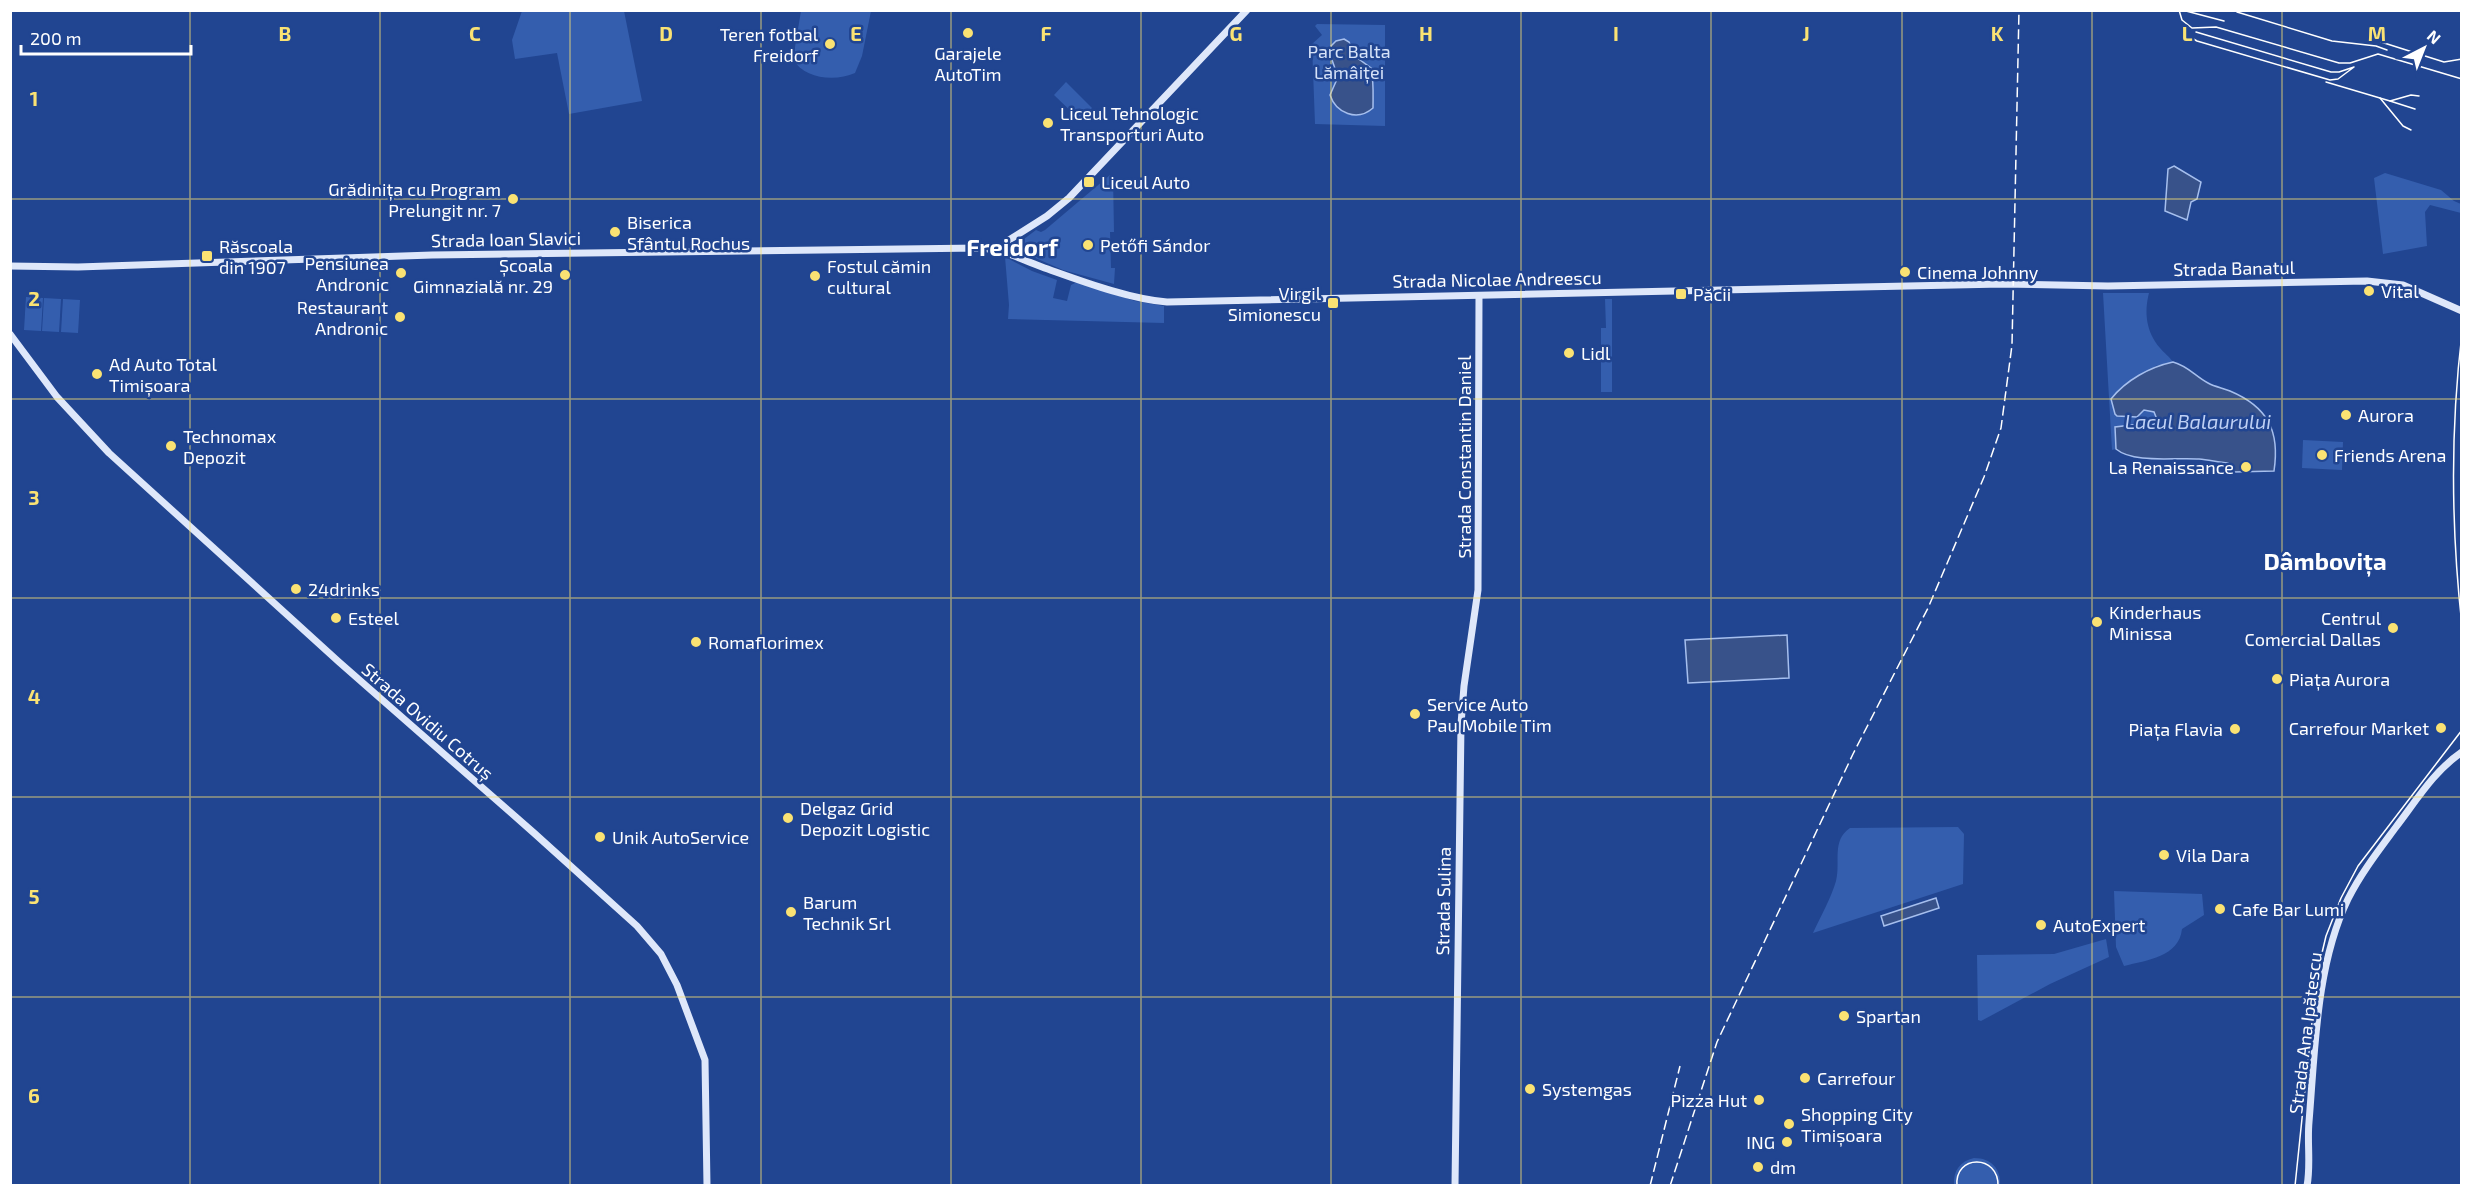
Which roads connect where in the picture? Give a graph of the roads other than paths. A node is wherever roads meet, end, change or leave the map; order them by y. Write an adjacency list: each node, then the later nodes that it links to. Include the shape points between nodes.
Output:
1 (1247, 10): 2 (main road, via 1069,198 1009,240)
2 (1002, 251): 3 (main road, Strada Ioan Slavici, via 980,248 432,255); 5 (main road, Strada Nicolae Andreescu, via 1152,301)
3 (10, 266)
4 (2001, 284): 5 (main road, Strada Nicolae Andreescu); 6 (main road, Strada Banatul, via 2385,281 2414,289)
5 (1479, 296): 8 (main road, Strada Constantin Daniel, via 1478,590)
6 (2462, 311)
7 (10, 334): 11 (main road, Strada Ovidiu Cotruș, via 57,397 109,453 637,926 661,954 677,984 705,1060)
8 (1474, 618): 12 (main road, Strada Sulina, via 1461,724)
9 (2462, 752): 10 (main road, Strada Ana Ipătescu, via 2420,794 2360,878 2333,938 2324,971 2307,1144)
10 (2308, 1184)
11 (707, 1185)
12 (1455, 1185)

